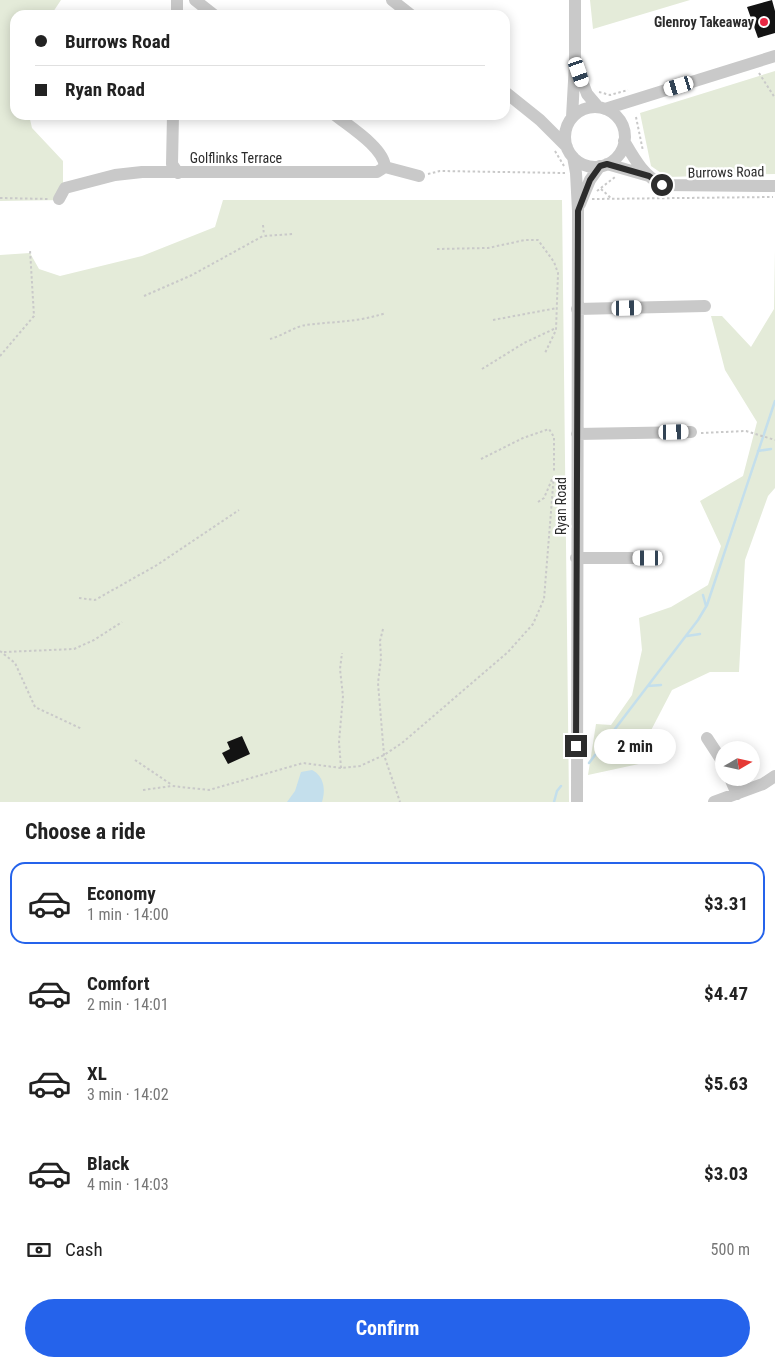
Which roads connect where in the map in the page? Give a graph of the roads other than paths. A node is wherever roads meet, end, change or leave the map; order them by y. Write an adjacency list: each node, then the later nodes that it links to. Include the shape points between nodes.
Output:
1 (195, 0): 4 (street)
2 (392, 0): 5 (street)
3 (575, 0): 7 (street)
4 (208, 10)
5 (405, 10)
6 (775, 56): 9 (street)
7 (575, 63): 10 (street, via 587,94); 14 (street)
8 (510, 96): 13 (street)
9 (641, 98): 10 (street); 15 (street, via 628,110)
10 (602, 108): 14 (street, via 584,109); 15 (street)
11 (173, 120): 20 (street, via 172,164)
12 (342, 120): 19 (street, via 378,150)
13 (540, 120): 14 (street); 17 (street)
14 (570, 121): 17 (street)
15 (621, 123): 16 (street)
16 (624, 141): 18 (street, via 619,155); 22 (street, Burrows Road, via 635,161)
17 (565, 151): 18 (street, via 585,165); 25 (street, Ryan Road, via 576,173)
18 (603, 165): 22 (street, Burrows Road); 25 (street, Ryan Road, via 590,180)
19 (385, 167): 20 (street, Golflinks Terrace, via 377,172); 21 (street, Golflinks Terrace)
20 (178, 172): 24 (street, Golflinks Terrace, via 115,175 65,188)
21 (419, 176)
22 (649, 176): 23 (street, Burrows Road, via 662,185 673,187)
23 (775, 186)
24 (59, 199)
25 (578, 211): 27 (street, Ryan Road)
26 (706, 306): 27 (street)
27 (577, 309): 29 (street, Ryan Road)
28 (692, 432): 29 (street)
29 (577, 434): 30 (street, Ryan Road)
30 (576, 558): 31 (street); 37 (street, Ryan Road)
31 (648, 558)
32 (707, 738): 33 (street)
33 (715, 750)
34 (775, 776): 36 (street)
35 (734, 786): 36 (street)
36 (737, 794): 38 (street)
37 (576, 802)
38 (714, 802)

